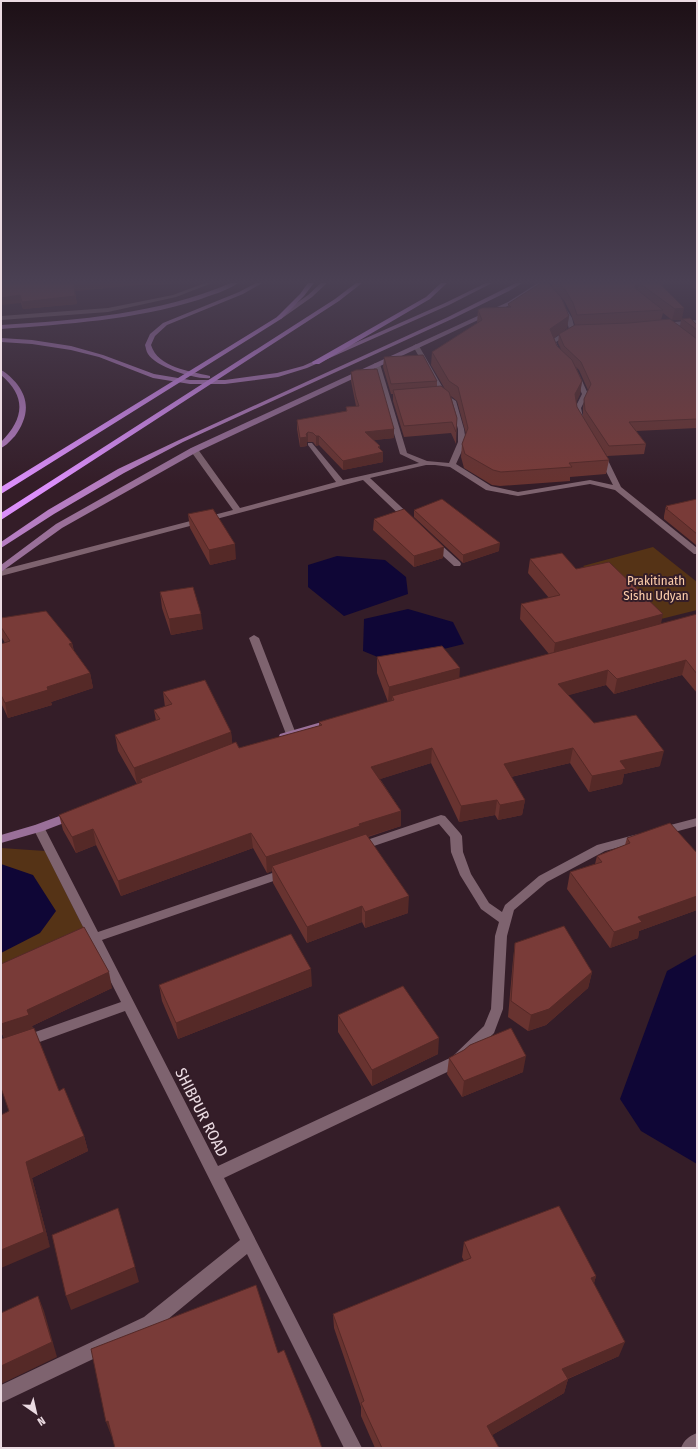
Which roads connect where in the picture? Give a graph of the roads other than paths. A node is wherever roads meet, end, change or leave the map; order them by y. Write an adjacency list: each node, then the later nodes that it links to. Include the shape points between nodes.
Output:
1 (80, 351): 16 (main road, via 102,356 153,376 190,382 226,382)
2 (150, 351): 16 (main road, via 154,358 161,363 197,375 228,378)
3 (227, 351): 29 (highway)
4 (259, 351): 31 (highway)
5 (337, 351): 12 (highway)
6 (342, 351): 12 (main road)
7 (379, 351): 34 (main road, via 121,471 51,512)
8 (406, 351): 13 (street)
9 (419, 351): 17 (street)
10 (557, 351): 11 (street)
11 (559, 357)
12 (316, 362): 16 (main road, via 292,371)
13 (377, 364): 22 (street); 24 (street, via 390,397 404,454)
14 (570, 366): 19 (street, via 575,371 585,394 578,408 579,420)
15 (1, 372): 21 (main road, via 19,391 24,406 20,423)
16 (262, 377)
17 (443, 394): 18 (street); 25 (street, via 452,401 461,429 462,442)
18 (431, 395)
19 (587, 432)
20 (310, 444): 27 (street)
21 (1, 446)
22 (194, 450): 30 (street); 37 (street, via 59,526)
23 (598, 450): 28 (street)
24 (426, 463): 25 (street); 26 (street)
25 (452, 465): 28 (street, via 489,488 518,494 590,482)
26 (365, 478): 27 (street); 32 (street)
27 (341, 483): 30 (street)
28 (618, 488): 35 (street)
29 (1, 491)
30 (238, 511): 38 (street)
31 (1, 517)
32 (416, 526)
33 (431, 541): 36 (street)
34 (1, 546)
35 (697, 552)
36 (457, 564)
37 (1, 569)
38 (1, 573)
39 (254, 638): 41 (street)
40 (345, 719): 41 (street)
41 (291, 734): 42 (street)
42 (271, 739)
43 (82, 811): 45 (street)
44 (697, 822): 49 (street, via 601,848 543,879 509,908)
45 (39, 828): 46 (street); 50 (street, SHIBPUR ROAD)
46 (1, 838)
47 (350, 850): 49 (street, via 441,819 456,836 457,852 466,875 485,906)
48 (298, 868): 50 (street)
49 (505, 920): 53 (street, via 501,936 497,1010 489,1029 457,1061)
50 (94, 938): 51 (street, SHIBPUR ROAD)
51 (128, 1005): 52 (street); 53 (street, SHIBPUR ROAD)
52 (1, 1050)
53 (214, 1175): 54 (street, SHIBPUR ROAD)
54 (248, 1243): 55 (street, via 150,1323); 57 (street, SHIBPUR ROAD)
55 (1, 1394)
56 (697, 1442): 58 (street)
57 (353, 1448)
58 (690, 1448)

